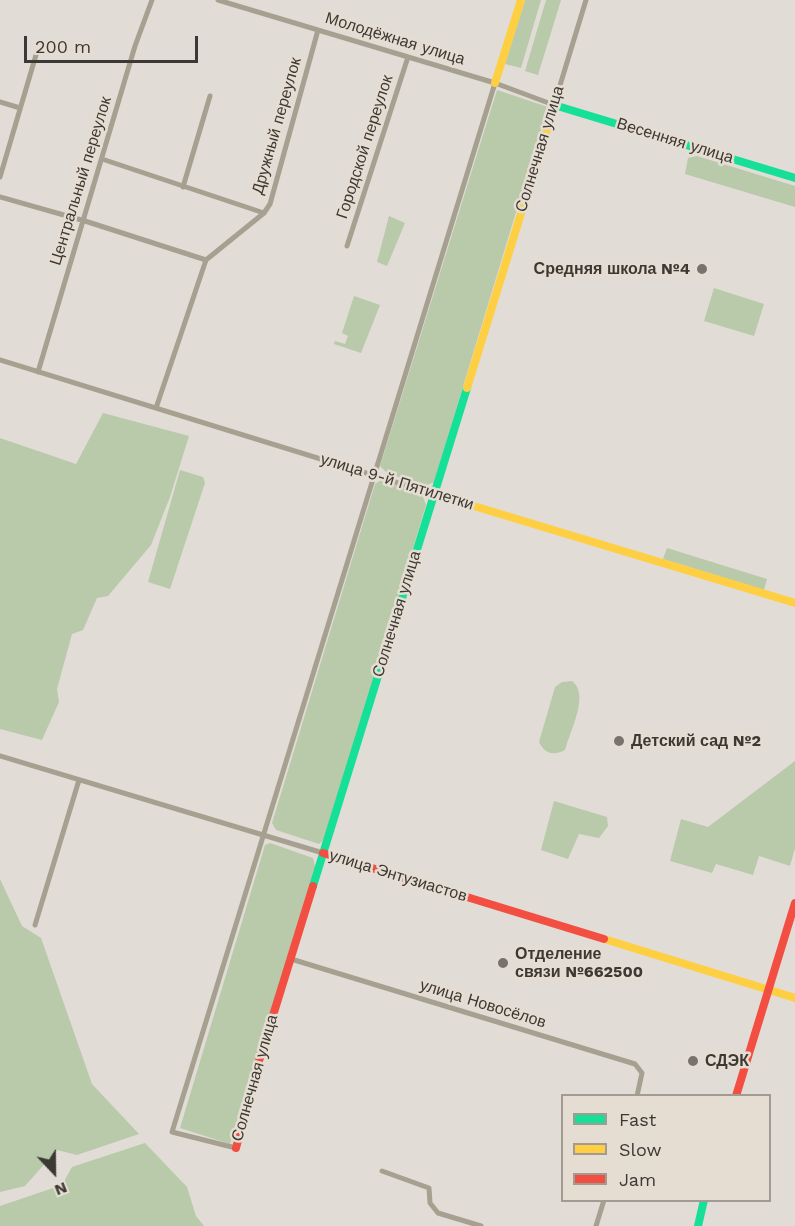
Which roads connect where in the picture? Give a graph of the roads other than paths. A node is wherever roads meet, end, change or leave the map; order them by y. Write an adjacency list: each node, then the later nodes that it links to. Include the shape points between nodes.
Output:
1 (152, 0): 13 (street, Центральный переулок)
2 (218, 0): 5 (street, Молодёжная улица)
3 (521, 0): 8 (street)
4 (586, 0): 11 (street, Солнечная улица)
5 (318, 30): 7 (street, Молодёжная улица); 18 (street, Дружный переулок, via 270,204)
6 (36, 55): 12 (street)
7 (408, 57): 8 (street, Молодёжная улица); 20 (street, Городской переулок)
8 (495, 83): 11 (street, Молодёжная улица); 25 (street, Солнечная улица)
9 (210, 96): 16 (street)
10 (0, 102): 12 (street)
11 (554, 105): 15 (street, Весенняя улица); 26 (street, Солнечная улица)
12 (20, 108): 14 (street)
13 (102, 159): 16 (street); 19 (street, Центральный переулок)
14 (0, 177)
15 (795, 178)
16 (183, 187): 18 (street)
17 (0, 197): 19 (street)
18 (264, 213): 21 (street, Дружный переулок)
19 (85, 221): 21 (street); 23 (street, Центральный переулок)
20 (347, 246)
21 (206, 260): 24 (street)
22 (0, 360): 23 (street, улица 9-й Пятилетки)
23 (38, 372): 24 (street, улица 9-й Пятилетки)
24 (156, 408): 25 (street, улица 9-й Пятилетки)
25 (374, 475): 26 (street, улица 9-й Пятилетки); 30 (street, Солнечная улица)
26 (434, 494): 27 (street, улица 9-й Пятилетки); 31 (street, Солнечная улица)
27 (795, 603)
28 (0, 756): 29 (street, улица Энтузиастов)
29 (79, 780): 30 (street, улица Энтузиастов); 33 (street)
30 (263, 836): 31 (street, улица Энтузиастов); 39 (street, Солнечная улица, via 172,1132)
31 (323, 853): 34 (street, Солнечная улица); 35 (street, улица Энтузиастов)
32 (795, 903): 35 (street)
33 (35, 925)
34 (291, 959): 37 (street, улица Новосёлов, via 635,1064 642,1073); 39 (street, Солнечная улица)
35 (769, 990): 36 (street, улица Энтузиастов); 38 (street)
36 (795, 998)
37 (637, 1094)
38 (736, 1094)
39 (236, 1148)
40 (382, 1171): 43 (street, via 429,1188 430,1203 438,1213)
41 (603, 1202): 44 (street)
42 (704, 1202): 45 (street)
43 (481, 1226)
44 (596, 1226)
45 (698, 1226)

